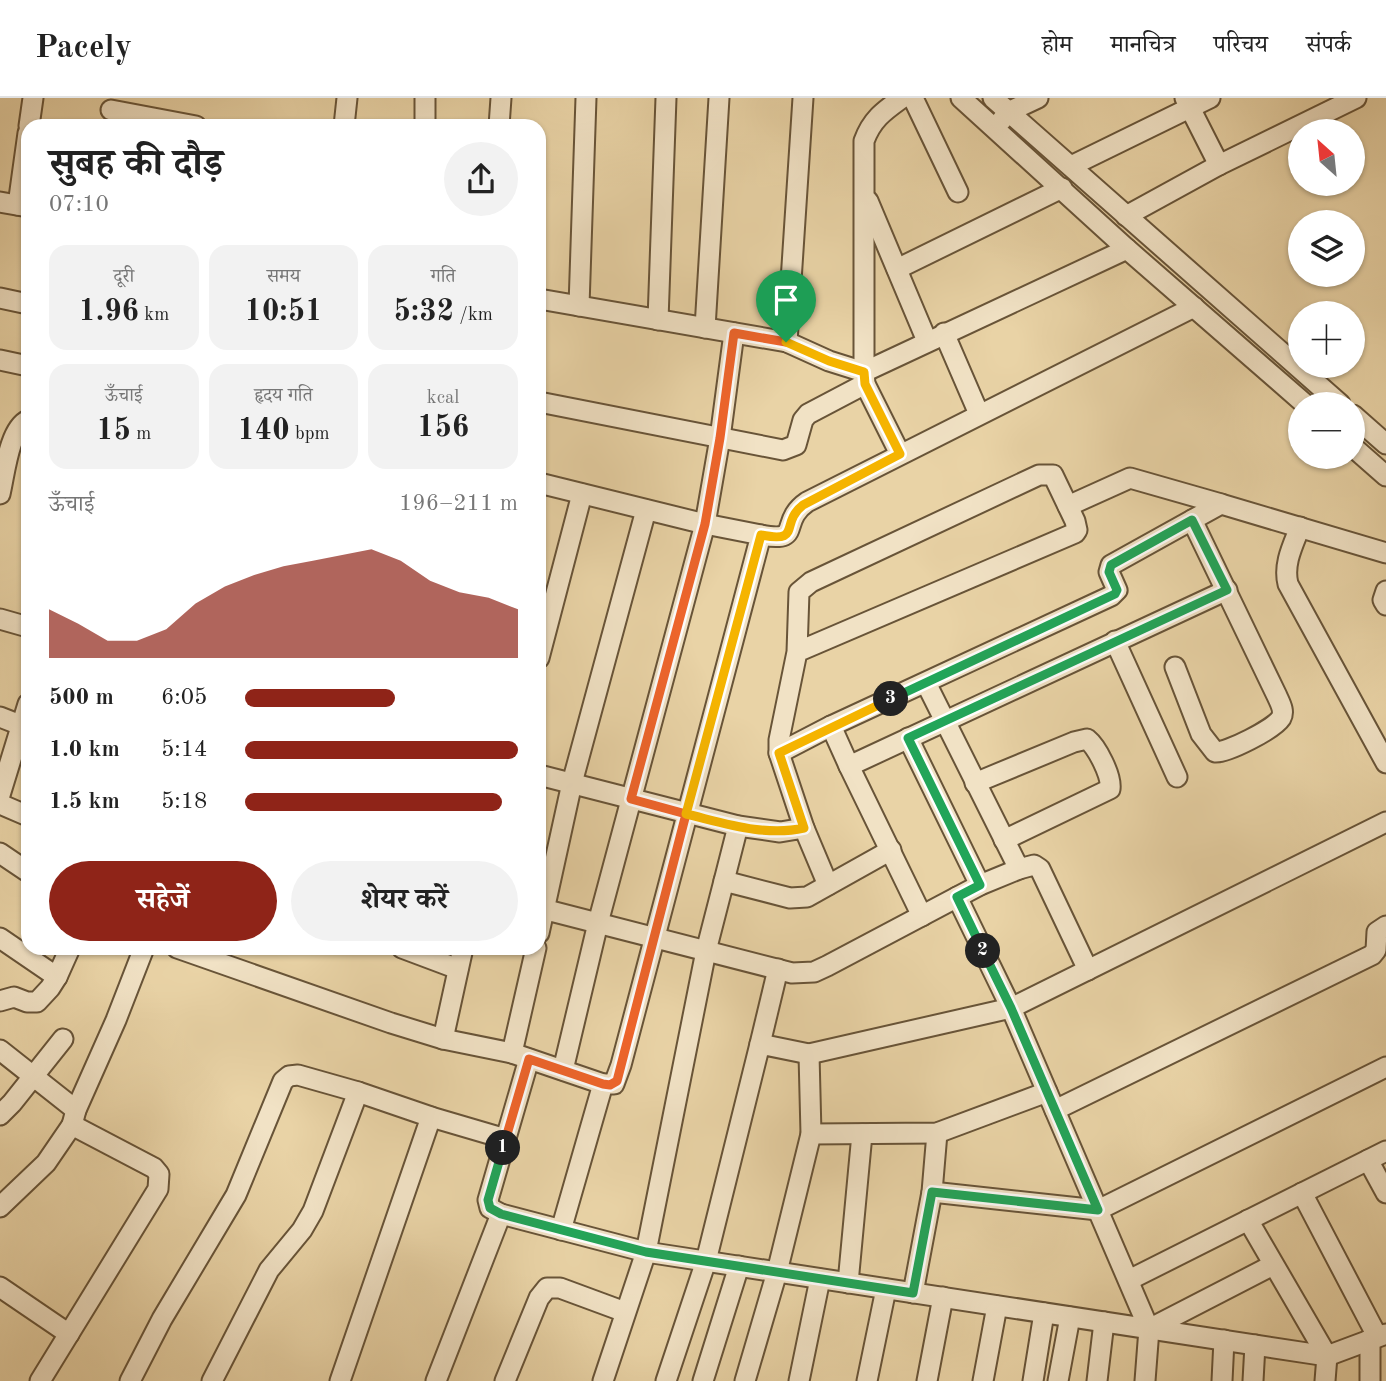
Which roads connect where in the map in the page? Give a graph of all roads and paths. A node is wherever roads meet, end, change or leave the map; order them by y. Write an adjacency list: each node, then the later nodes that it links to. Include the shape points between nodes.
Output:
1 (33, 98): 18 (street)
2 (347, 98): 20 (street)
3 (425, 98): 21 (street)
4 (501, 98): 22 (street)
5 (586, 98): 39 (street)
6 (666, 98): 41 (street)
7 (719, 98): 42 (street)
8 (803, 98): 45 (street)
9 (902, 98): 29 (street, via 875,117 869,127 864,141)
10 (913, 98): 28 (street)
11 (961, 98): 23 (street)
12 (993, 98): 23 (street)
13 (1038, 98): 23 (street)
14 (1210, 98): 16 (street)
15 (1356, 98): 24 (street)
16 (1187, 103): 24 (street); 25 (street)
17 (110, 111): 19 (street)
18 (30, 119)
19 (156, 119)
20 (345, 119)
21 (425, 119)
22 (500, 119)
23 (1002, 120): 25 (street); 27 (street)
24 (1219, 165): 31 (street)
25 (1070, 166): 31 (street)
26 (21, 172): 30 (street)
27 (1062, 188): 33 (street); 35 (street)
28 (958, 192)
29 (865, 193): 35 (street); 48 (street)
30 (15, 205)
31 (1126, 216): 32 (street)
32 (1160, 246): 34 (street); 50 (street)
33 (1128, 248): 34 (street); 44 (street)
34 (1144, 263): 40 (street)
35 (897, 269): 44 (street)
36 (0, 298): 38 (street)
37 (546, 300): 39 (street)
38 (21, 302)
39 (579, 306): 41 (street)
40 (1194, 307): 49 (street); 52 (street)
41 (657, 320): 42 (street)
42 (705, 328): 43 (street)
43 (734, 333): 45 (street); 55 (street)
44 (935, 337): 48 (street); 52 (street)
45 (786, 342): 48 (street)
46 (0, 360): 47 (street)
47 (21, 364)
48 (865, 378): 55 (street, via 808,414 799,440 788,449); 57 (street)
49 (1291, 392)
50 (1326, 392)
51 (546, 403): 55 (street)
52 (979, 414): 57 (street)
53 (1365, 426): 56 (street)
54 (21, 438): 61 (street)
55 (720, 438): 67 (street)
56 (1386, 444)
57 (900, 454): 69 (street, via 803,505 795,512 785,537)
58 (1365, 458): 59 (street)
59 (1386, 476)
60 (546, 485): 62 (street)
61 (0, 494)
62 (582, 494): 65 (street); 76 (street)
63 (1221, 504): 64 (street, via 1130,478); 66 (street); 68 (street)
64 (1068, 506): 78 (street, via 1077,526 1075,533); 78 (street, via 1053,475 1042,474 811,582 799,592)
65 (646, 509): 67 (street); 92 (street)
66 (1192, 520): 71 (street); 80 (street, via 1111,565 1115,594)
67 (705, 524): 69 (street); 95 (street)
68 (1300, 527): 70 (street); 88 (street, via 1285,575 1288,584)
69 (761, 535): 98 (street)
70 (1386, 553)
71 (1227, 590): 77 (street); 79 (street, via 1277,696 1282,717 1226,751 1215,752 1201,734)
72 (1386, 591): 73 (street)
73 (1386, 605)
74 (0, 619): 75 (street)
75 (21, 625)
76 (546, 631)
77 (1115, 641): 82 (street); 91 (street)
78 (797, 652): 87 (street)
79 (1175, 667)
80 (926, 682): 82 (street); 84 (street)
81 (0, 717): 83 (street)
82 (944, 721): 86 (street); 93 (street)
83 (21, 726)
84 (831, 726): 87 (street); 89 (street)
85 (21, 736): 94 (street)
86 (908, 738): 89 (street); 109 (street)
87 (779, 753): 101 (street)
88 (1386, 763)
89 (849, 766): 103 (street)
90 (546, 777): 92 (street)
91 (1177, 777)
92 (572, 783): 95 (street); 110 (street)
93 (975, 783): 102 (street); 102 (street, via 1074,742 1087,739 1094,746 1110,789)
94 (0, 795)
95 (631, 799): 98 (street); 114 (street)
96 (0, 804): 97 (street)
97 (21, 813)
98 (686, 814): 100 (street); 117 (street)
99 (1386, 821): 129 (street)
100 (738, 826): 101 (street, via 780,832); 107 (street)
101 (804, 828): 108 (street)
102 (1004, 840): 106 (street)
103 (891, 850): 108 (street); 113 (street)
104 (0, 853): 105 (street)
105 (21, 867)
106 (1019, 869): 109 (street); 129 (street, via 1034,865 1040,869)
107 (724, 881): 108 (street, via 799,898); 118 (street)
108 (828, 885)
109 (980, 885): 111 (street)
110 (546, 892)
111 (957, 897): 113 (street); 132 (street)
112 (546, 910): 114 (street)
113 (922, 916): 128 (street, via 814,972)
114 (598, 923): 117 (street); 140 (street)
115 (1386, 926): 144 (street, via 1377,932 1372,955)
116 (0, 938): 119 (street)
117 (655, 938): 118 (street); 142 (street, via 617,1081)
118 (706, 951): 128 (street); 162 (street)
119 (21, 952)
120 (25, 955): 130 (street)
121 (67, 955): 130 (street)
122 (141, 955): 146 (street)
123 (210, 955): 134 (street)
124 (421, 955): 127 (street)
125 (461, 955): 127 (street)
126 (535, 955): 138 (street)
127 (458, 969): 134 (street)
128 (778, 969): 135 (street)
129 (1088, 970): 132 (street)
130 (57, 977): 131 (street, via 37,1002 13,997)
131 (0, 1001)
132 (1011, 1008): 137 (street); 144 (street)
133 (64, 1039): 141 (street)
134 (443, 1039): 138 (street)
135 (760, 1044): 137 (street); 163 (street)
136 (0, 1050): 141 (street)
137 (809, 1055): 149 (street)
138 (520, 1056): 140 (street); 151 (street)
139 (1386, 1067): 158 (street)
140 (563, 1070): 142 (street)
141 (32, 1077): 145 (street); 146 (street)
142 (603, 1084): 161 (street)
143 (358, 1092): 147 (street); 186 (street, via 298,1075 283,1081 236,1195); 187 (street, via 313,1211 269,1270)
144 (1051, 1101): 148 (street); 158 (street)
145 (0, 1115)
146 (74, 1117): 157 (street, via 46,1163); 180 (street, via 154,1168 160,1180)
147 (430, 1117): 151 (street); 188 (street)
148 (937, 1133): 150 (street); 154 (street)
149 (811, 1134): 150 (street); 166 (street)
150 (862, 1134): 169 (street)
151 (506, 1139): 159 (street, via 488,1200 490,1208)
152 (1386, 1151): 153 (street)
153 (1368, 1160): 155 (street); 156 (street)
154 (932, 1192): 158 (street); 172 (street)
155 (1302, 1193): 160 (street); 181 (street)
156 (1386, 1193)
157 (0, 1207)
158 (1098, 1210): 168 (street)
159 (501, 1214): 161 (street); 189 (street)
160 (1248, 1220): 164 (street); 168 (street)
161 (561, 1230): 162 (street)
162 (646, 1252): 163 (street); 175 (street)
163 (706, 1261): 165 (street); 192 (street)
164 (1273, 1265): 179 (street); 184 (street)
165 (739, 1266): 166 (street); 193 (street)
166 (777, 1272): 167 (street); 194 (street)
167 (820, 1279): 169 (street); 195 (street)
168 (1129, 1280): 179 (street)
169 (848, 1283): 171 (street)
170 (0, 1287): 180 (street)
171 (886, 1289): 172 (street); 196 (street)
172 (913, 1293): 173 (street)
173 (943, 1297): 174 (street); 197 (street)
174 (997, 1306): 176 (street); 198 (street)
175 (625, 1312): 190 (street, via 547,1287); 191 (street)
176 (1044, 1313): 177 (street); 199 (street)
177 (1070, 1317): 178 (street); 200 (street)
178 (1104, 1322): 179 (street); 201 (street)
179 (1149, 1329): 182 (street); 202 (street)
180 (69, 1334): 185 (street)
181 (1378, 1337): 184 (street); 206 (street)
182 (1224, 1340): 183 (street); 203 (street)
183 (1255, 1345): 184 (street); 204 (street)
184 (1326, 1356): 205 (street)
185 (40, 1381)
186 (130, 1381)
187 (212, 1381)
188 (340, 1381)
189 (436, 1381)
190 (505, 1381)
191 (603, 1381)
192 (666, 1381)
193 (703, 1381)
194 (745, 1381)
195 (799, 1381)
196 (867, 1381)
197 (927, 1381)
198 (983, 1381)
199 (1034, 1381)
200 (1058, 1381)
201 (1097, 1381)
202 (1145, 1381)
203 (1222, 1381)
204 (1253, 1381)
205 (1325, 1381)
206 (1370, 1381)

